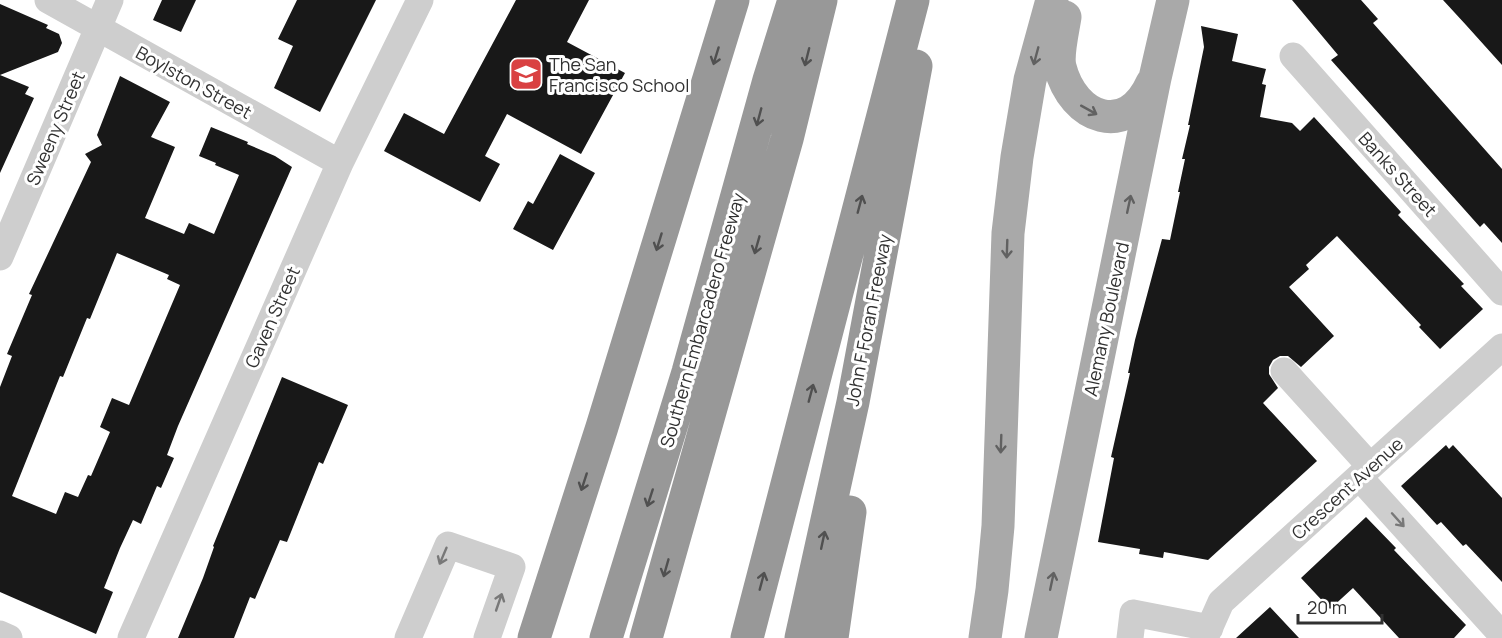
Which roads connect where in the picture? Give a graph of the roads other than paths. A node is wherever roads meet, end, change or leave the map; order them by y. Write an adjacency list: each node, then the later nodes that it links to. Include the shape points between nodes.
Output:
1 (48, 0): 12 (street, Boylston Street)
2 (110, 0): 12 (street, Sweeny Street)
3 (420, 0): 16 (street, Gaven Street)
4 (733, 0): 29 (highway, one-way to 29)
5 (794, 0): 30 (highway, Southern Embarcadero Freeway, one-way to 30, via 668,442)
6 (821, 0): 31 (highway, one-way to 31, via 787,139)
7 (913, 0): 32 (highway, one-way to 7)
8 (929, 0): 15 (highway, John F Foran Freeway)
9 (1052, 0): 35 (main road, one-way to 35, via 1030,80 1008,232 998,526)
10 (1067, 0): 14 (main road, one-way to 14, via 1059,64 1078,104 1098,115 1118,117 1135,109)
11 (1173, 0): 14 (main road, Alemany Boulevard)
12 (98, 28): 16 (street, Boylston Street); 17 (street, Sweeny Street)
13 (1293, 56): 18 (street, Banks Street)
14 (1155, 78): 36 (main road, Alemany Boulevard, one-way to 14)
15 (910, 100): 33 (highway, John F Foran Freeway, one-way to 15, via 855,390); 34 (highway)
16 (340, 163): 26 (street, Gaven Street)
17 (0, 257)
18 (1502, 292)
19 (1502, 347): 21 (street, Crescent Avenue)
20 (1284, 371): 21 (street)
21 (1365, 472): 22 (street, Crescent Avenue, via 1221,602); 24 (street, one-way to 24)
22 (1208, 633): 37 (street, via 1133,613)
23 (0, 634): 25 (street)
24 (1502, 635)
25 (9, 638)
26 (131, 638)
27 (408, 638): 28 (street, one-way to 27, via 512,567 448,545)
28 (487, 638)
29 (534, 638)
30 (606, 638)
31 (646, 638)
32 (747, 638)
33 (801, 638)
34 (832, 638)
35 (985, 638)
36 (1041, 638)
37 (1130, 638)

